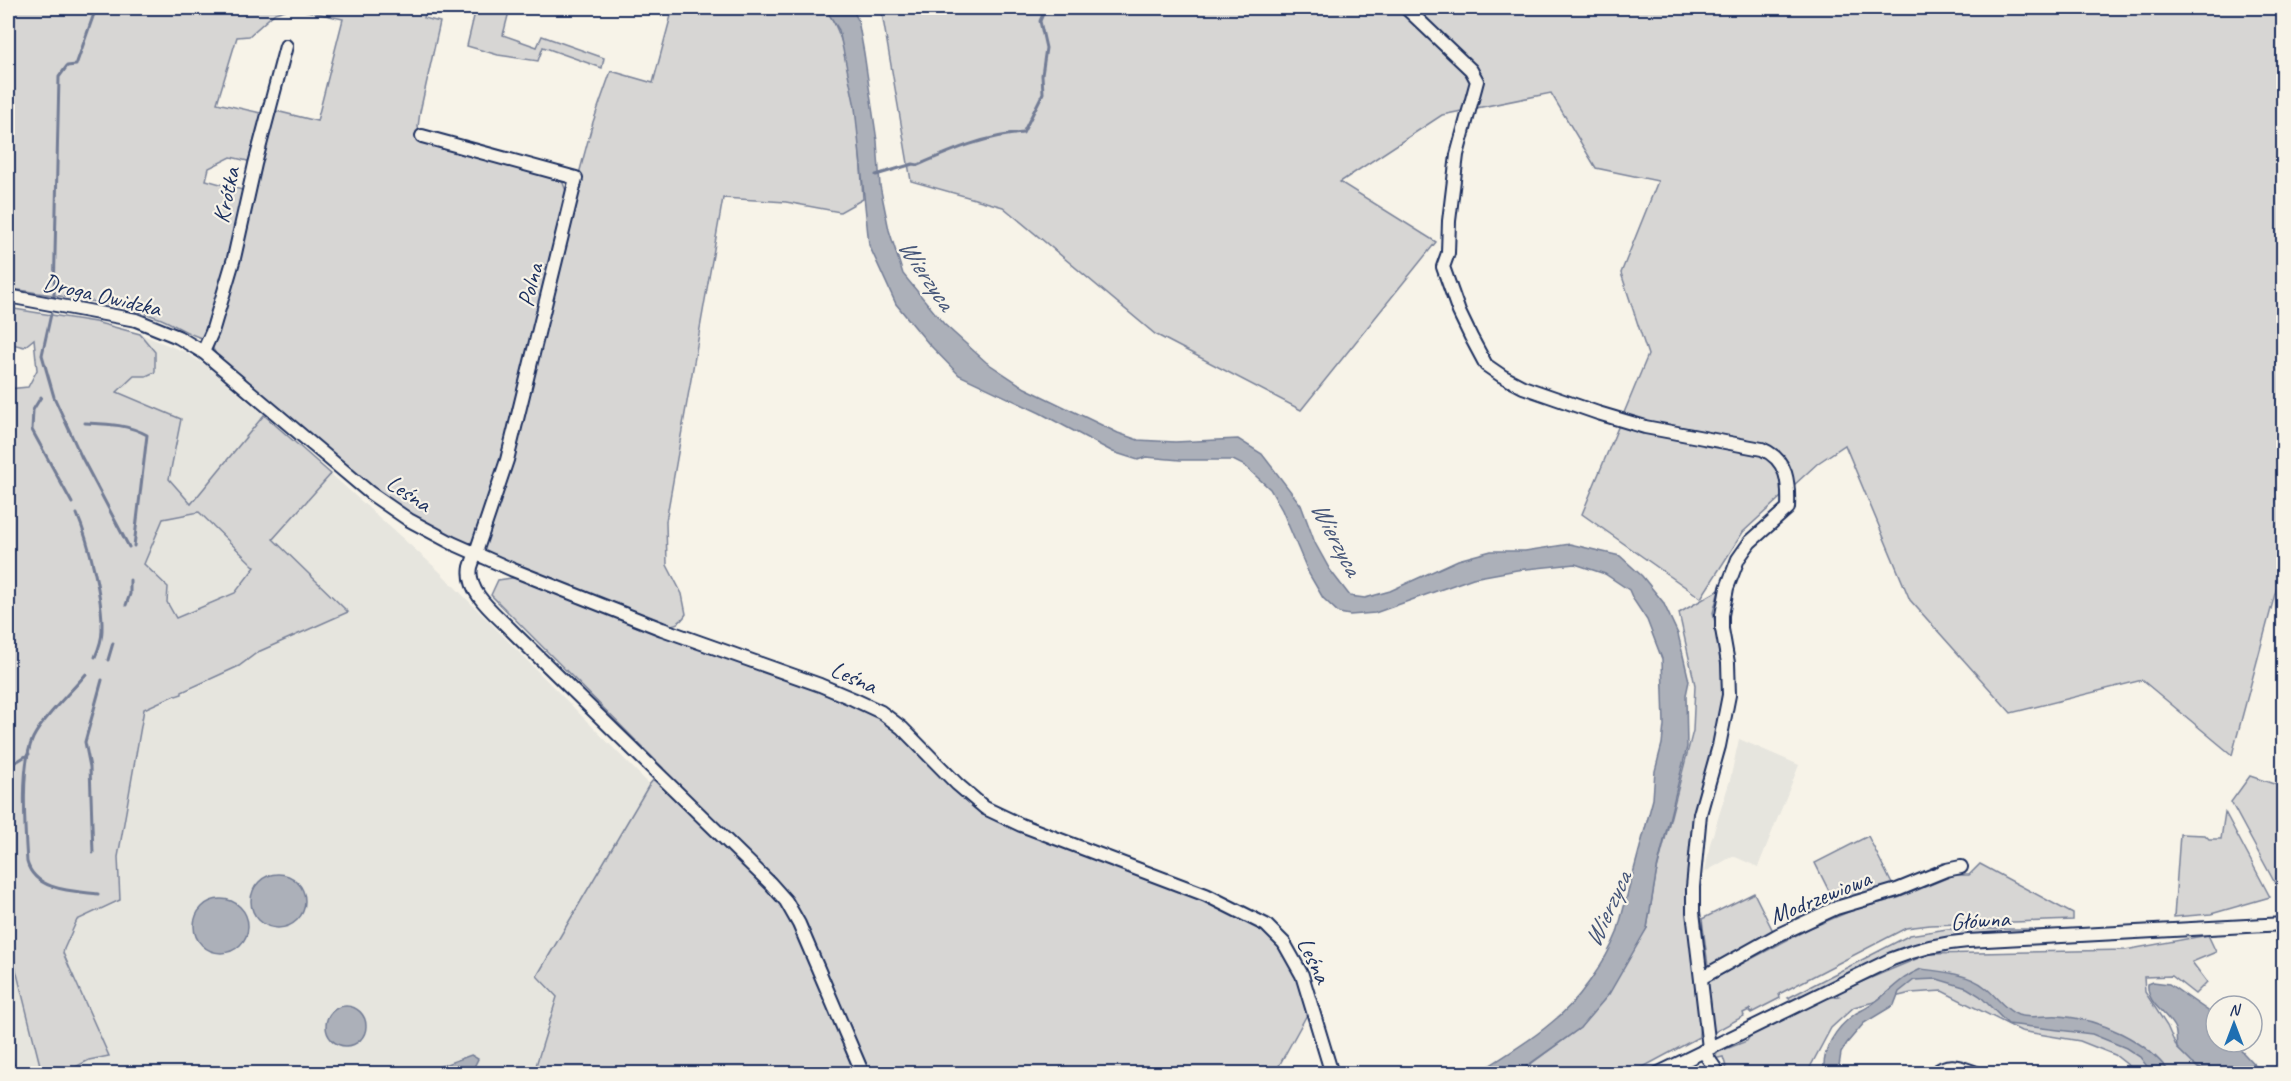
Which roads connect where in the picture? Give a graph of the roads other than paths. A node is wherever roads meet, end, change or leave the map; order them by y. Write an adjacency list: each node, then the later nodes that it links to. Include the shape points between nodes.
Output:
1 (1406, 8): 10 (street, via 1471,70 1477,81 1456,155 1448,253 1443,267 1459,312 1486,365 1523,387 1598,414 1762,449 1773,454 1786,472 1788,508 1750,542 1738,559 1722,615 1729,695 1700,814 1693,887)
2 (286, 46): 5 (street, Krótka, via 234,258)
3 (422, 136): 7 (street, Polna, via 576,178 507,460)
4 (8, 296): 5 (street, Droga Owidzka, via 136,320)
5 (203, 352): 6 (street, Droga Owidzka)
6 (270, 407): 7 (street, Leśna, via 391,508)
7 (475, 554): 12 (street, via 470,573 472,585 481,598 786,901); 13 (street, Leśna, via 662,629 853,699 902,728 985,808 1206,896 1266,925 1284,943 1302,975)
8 (1961, 867): 10 (street, Modrzewiowa, via 1836,908)
9 (2283, 924): 11 (street, Główna, via 1946,942 1892,959)
10 (1701, 978): 11 (street)
11 (1706, 1050): 14 (street, Główna); 15 (street)
12 (862, 1074)
13 (1332, 1074)
14 (1657, 1074)
15 (1719, 1074)
16 (1934, 1074): 17 (street, via 1953,1065)
17 (1979, 1074)

